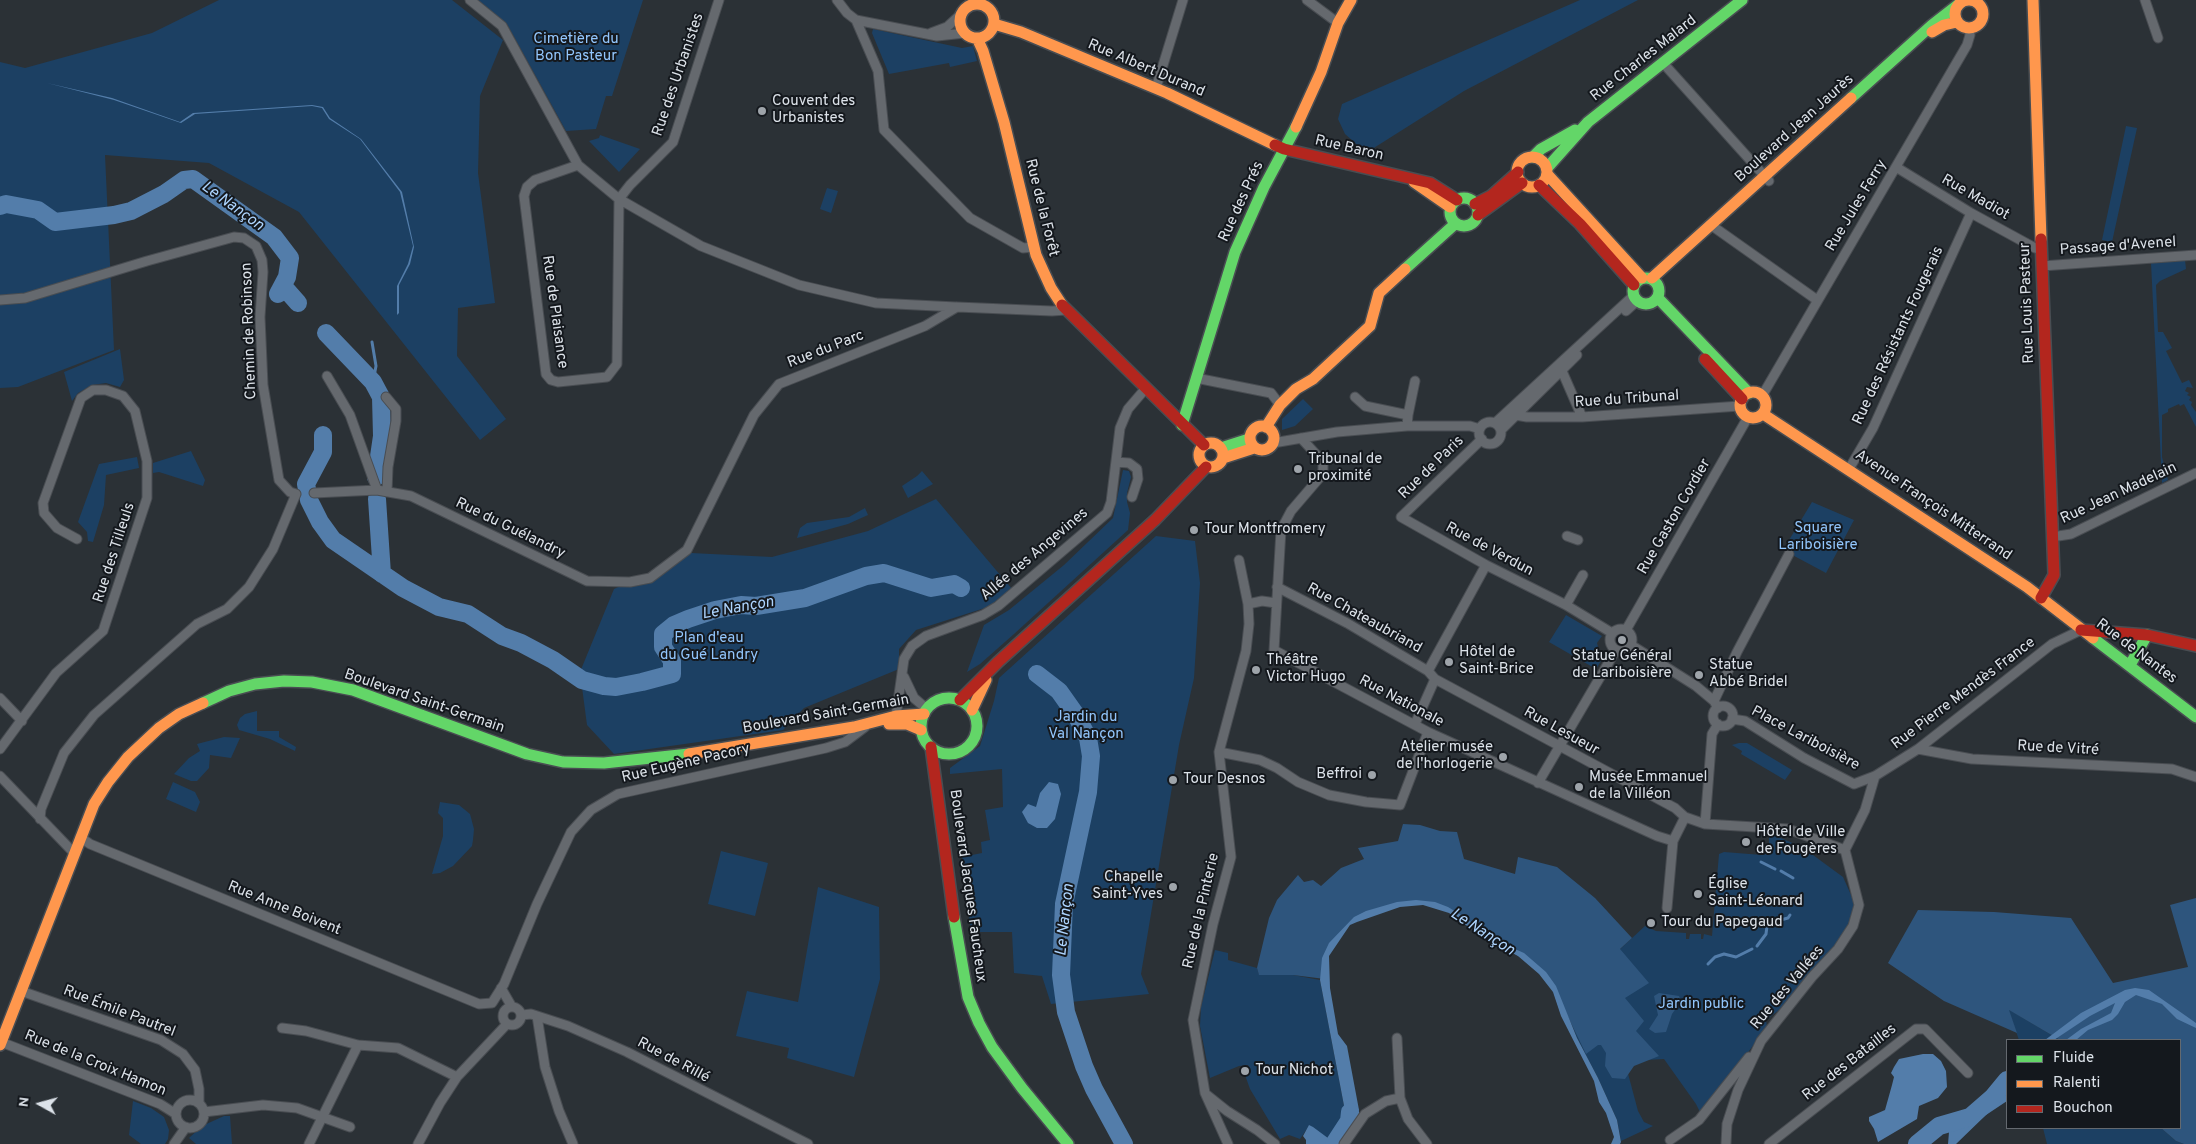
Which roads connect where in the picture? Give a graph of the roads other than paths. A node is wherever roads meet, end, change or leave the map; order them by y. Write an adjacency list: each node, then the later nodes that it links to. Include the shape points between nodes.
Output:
1 (470, 0): 28 (street, via 502,26)
2 (719, 0): 34 (street, Rue des Urbanistes, via 673,142)
3 (837, 0): 14 (street)
4 (1183, 0): 24 (street)
5 (1308, 0): 16 (street)
6 (1351, 0): 16 (main road, Rue des Prés)
7 (1742, 0): 23 (main road, Rue Charles Malard)
8 (2145, 0): 22 (street)
9 (1966, 1): 12 (main road); 15 (main road, via 1955,13); 32 (main road, Boulevard Jean Jaurès, via 1932,25)
10 (2032, 1): 42 (main road, Rue Louis Pasteur)
11 (974, 2): 13 (main road); 17 (main road, via 991,11)
12 (1985, 5): 18 (main road, via 1982,20 1975,28)
13 (962, 8): 19 (main road, via 960,25); 20 (street, via 947,27)
14 (856, 20): 20 (street); 41 (street, via 878,72 884,130 970,218 1023,248)
15 (1957, 22): 18 (main road); 32 (main road, Boulevard Jean Jaurès, via 1937,28)
16 (1338, 23): 26 (main road, Rue des Prés, via 1321,72)
17 (994, 24): 21 (main road, via 986,35); 24 (main road, Rue Albert Durand)
18 (1969, 29): 29 (street, Rue Jules Ferry, via 1967,45)
19 (964, 33): 20 (street); 21 (main road)
20 (926, 34)
21 (977, 38): 41 (main road, Rue de la Forêt, via 984,51 1004,122)
22 (2158, 38)
23 (1664, 64): 25 (main road, Rue Charles Malard); 32 (street)
24 (1156, 88): 26 (main road, Rue Albert Durand)
25 (1571, 136): 27 (main road, Rue Charles Malard, via 1541,149); 30 (main road)
26 (1284, 150): 35 (main road, Rue Baron, via 1408,178); 53 (main road, Rue des Prés, via 1235,252)
27 (1533, 157): 30 (main road, via 1542,160); 31 (main road, via 1520,163)
28 (578, 165): 34 (street); 34 (street, Rue de Plaisance, via 535,180 527,187 524,196 546,374 551,380 606,377 617,364)
29 (1896, 167): 38 (street, Rue Madiot); 48 (street, Rue Jules Ferry)
30 (1547, 171): 33 (main road, via 1543,183); 36 (main road)
31 (1520, 177): 33 (main road, via 1530,186); 37 (main road)
32 (1767, 179): 40 (main road, Boulevard Jean Jaurès)
33 (1538, 185): 36 (main road)
34 (619, 199): 49 (street, via 701,246 799,285 876,303)
35 (1454, 204): 37 (main road, via 1468,199); 39 (main road, via 1450,216)
36 (1569, 207): 45 (main road)
37 (1476, 209): 39 (main road, via 1476,220 1469,226)
38 (1971, 213): 42 (street, Rue Madiot); 79 (street, Rue des Résistants Fougerais, via 1873,428)
39 (1455, 224): 60 (main road, via 1380,292 1370,326)
40 (1714, 227): 45 (main road, Boulevard Jean Jaurès); 48 (street)
41 (1034, 247): 50 (main road, Rue de la Forêt, via 1042,271)
42 (2042, 250): 44 (main road, Rue Louis Pasteur)
43 (2196, 255): 44 (street, Passage d'Avenel)
44 (2042, 266): 87 (main road, Rue Louis Pasteur)
45 (1643, 287): 47 (main road, via 1659,291); 47 (main road, via 1644,304); 51 (street, Boulevard Jean Jaurès); 69 (street, Boulevard Jean Jaurès)
46 (0, 300): 139 (street, Chemin de Robinson, via 26,298 234,237 244,238 256,246 262,260 262,384 279,480 296,494 273,549 249,588 227,609 197,624 133,680 94,715 70,745 41,809)
47 (1655, 300): 59 (main road)
48 (1817, 300): 56 (street, Rue Jules Ferry)
49 (956, 307): 50 (street); 90 (street, Rue du Parc, via 925,326 779,384 754,415)
50 (1066, 310): 55 (main road, Rue de la Forêt)
51 (1562, 371): 63 (street, Boulevard Jean Jaurès); 64 (street)
52 (327, 376): 81 (street, via 350,415)
53 (1196, 378): 60 (street, via 1271,393); 66 (main road, Rue des Prés)
54 (1414, 381): 62 (street)
55 (1146, 388): 66 (main road, Rue de la Forêt); 77 (street, Allée des Angevines, via 1128,409 1120,428)
56 (1762, 396): 59 (main road, via 1755,392); 61 (main road, via 1766,405)
57 (386, 397): 82 (street, via 396,409)
58 (1355, 397): 62 (street, via 1365,406)
59 (1744, 399): 64 (street, Rue du Tribunal); 65 (main road, via 1742,413)
60 (1280, 405): 68 (main road)
61 (1763, 414): 65 (main road, via 1756,418); 79 (main road, Avenue François Mitterrand)
62 (1408, 415): 67 (street)
63 (1515, 415): 64 (street, Rue du Tribunal); 69 (street, Boulevard Jean Jaurès)
64 (1582, 417)
65 (1748, 417): 100 (street, Rue Gaston Cordier)
66 (1182, 426): 75 (main road, Rue de la Forêt)
67 (1407, 426): 70 (street, via 1470,426); 71 (street)
68 (1266, 427): 73 (main road, via 1254,428); 74 (main road, via 1272,432)
69 (1498, 427): 70 (street, via 1485,424); 72 (street, via 1501,437 1494,443)
70 (1480, 429): 72 (street)
71 (1301, 438): 74 (street); 95 (street, via 1323,462 1323,470 1283,523)
72 (1482, 440): 85 (street, Rue de Paris)
73 (1252, 443): 74 (main road, via 1265,450); 76 (main road)
74 (1273, 443)
75 (1204, 445): 76 (main road, via 1215,443); 78 (main road, via 1199,451 1199,459)
76 (1222, 453): 78 (main road, via 1215,467)
77 (1116, 462): 84 (street, via 1129,463 1136,469 1138,479); 110 (street, Allée des Angevines, via 1107,513 998,606 983,615 926,636 912,646 904,659)
78 (1206, 467): 107 (main road, via 1155,520)
79 (1849, 468): 96 (main road, Avenue François Mitterrand)
80 (2196, 473): 87 (street, Rue Jean Madelain, via 2070,534)
81 (377, 490): 82 (street, Rue du Guélandry); 83 (street, Rue du Guélandry)
82 (387, 492): 90 (street, Rue du Guélandry, via 411,496 586,581 630,582 650,578)
83 (314, 493)
84 (1132, 498)
85 (1401, 517): 93 (street, Rue de Verdun)
86 (1568, 536): 89 (street)
87 (2052, 537): 96 (main road, Rue Louis Pasteur, via 2054,575)
88 (77, 539): 120 (street, Rue des Tilleuls, via 57,528 44,513 43,503 81,398 93,390 106,390 123,396 135,411 147,461 147,498 104,631 56,673)
89 (1578, 540)
90 (687, 550)
91 (1789, 554): 114 (street, via 1737,652)
92 (1239, 560): 98 (street, Rue de la Pinterie)
93 (1486, 564): 99 (street, Rue de Verdun); 109 (street)
94 (1583, 575): 99 (street)
95 (1277, 587): 97 (street); 109 (street, Rue Chateaubriand)
96 (2041, 598): 101 (main road, Avenue François Mitterrand)
97 (1276, 603): 98 (street); 121 (street, Rue Nationale, via 1274,650)
98 (1248, 604): 130 (street, Rue de la Pinterie, via 1246,651)
99 (1566, 605): 102 (street)
100 (1626, 630): 102 (street); 104 (street, via 1632,639)
101 (2081, 630): 103 (main road); 108 (main road, Rue de Nantes); 129 (street, Rue Pierre Mendès France, via 2052,644)
102 (1612, 633): 106 (street, via 1610,642)
103 (2147, 636): 105 (main road); 108 (main road)
104 (1631, 645): 106 (street, via 1626,650); 114 (street, via 1696,686)
105 (2196, 646)
106 (1616, 650): 127 (street)
107 (998, 662): 113 (main road); 115 (main road)
108 (2130, 665): 118 (main road, Rue de Nantes)
109 (1428, 670): 111 (street, Rue Chateaubriand)
110 (903, 674): 116 (street, via 914,698); 117 (street, Allée des Angevines)
111 (1434, 679): 121 (street); 127 (street, Rue Lesueur)
112 (0, 698): 120 (street)
113 (960, 700): 115 (main road); 116 (main road, via 942,698)
114 (1716, 704): 119 (street, via 1729,708); 122 (street, via 1714,717)
115 (972, 710): 131 (main road, via 977,727 971,744 956,753)
116 (925, 711): 117 (main road, Boulevard Saint-Germain); 124 (main road)
117 (896, 716): 123 (main road, Boulevard Saint-Germain)
118 (2196, 716)
119 (1732, 718): 122 (street, via 1726,725); 134 (street, Place Lariboisière, via 1745,721 1804,758 1854,784)
120 (22, 721): 128 (street, Rue des Tilleuls)
121 (1415, 724): 125 (street, Rue Nationale)
122 (1718, 724): 140 (street, via 1712,734)
123 (860, 727): 124 (main road, Rue Eugène Pacory, via 895,723); 141 (main road, Boulevard Saint-Germain, via 696,753 604,763 564,762 527,754 353,690 303,682 255,684 200,703 159,728 128,757 108,782); 146 (street, Rue Eugène Pacory, via 845,742 826,748 618,794 591,810 572,832)
124 (921, 730): 126 (main road)
125 (1428, 732): 130 (street, via 1400,805 1329,795 1260,760); 137 (street, Rue Nationale)
126 (931, 747): 131 (main road); 135 (main road, Boulevard Jacques Faucheux)
127 (1559, 747): 137 (street); 138 (street, Rue Lesueur, via 1675,808)
128 (0, 749)
129 (1918, 749): 132 (street, Rue Pierre Mendès France); 133 (street, Rue de Vitré, via 1972,759 2172,769)
130 (1219, 752): 161 (street, Rue de la Pinterie, via 1231,857 1193,1010)
131 (947, 754): 135 (main road, Boulevard Jacques Faucheux)
132 (1875, 776): 134 (street, Rue Pierre Mendès France); 143 (street, via 1865,810)
133 (2196, 777)
134 (1865, 780)
135 (937, 781): 176 (main road, Boulevard Jacques Faucheux, via 953,910 968,996 992,1047)
136 (2, 782): 139 (street)
137 (1538, 783): 142 (street, Rue Nationale)
138 (1685, 817): 140 (street); 142 (street)
139 (40, 819): 144 (street)
140 (1705, 824): 143 (street, via 1788,829)
141 (80, 837): 144 (main road, Boulevard Saint-Germain); 148 (street, Rue Anne Boivent, via 90,844 479,1004)
142 (1673, 841): 145 (street)
143 (1845, 850): 156 (street, Rue des Vallées, via 1859,905 1853,926 1838,949)
144 (74, 853): 147 (main road, Boulevard Saint-Germain)
145 (1667, 908)
146 (501, 988): 148 (street, Rue Eugène Pacory); 149 (street)
147 (21, 991): 157 (main road, Boulevard Saint-Germain); 163 (street, Rue Émile Pautrel, via 161,1040 183,1054 194,1070)
148 (492, 1003): 150 (street)
149 (512, 1007): 150 (street); 151 (street)
150 (503, 1014): 153 (street)
151 (522, 1015): 152 (street, Rue de Rillé); 153 (street, via 517,1025)
152 (537, 1016): 174 (street, via 545,1067); 175 (street, Rue de Rillé, via 627,1052)
153 (507, 1024): 160 (street)
154 (282, 1028): 158 (street)
155 (1398, 1038): 162 (street)
156 (1762, 1041): 169 (street, via 1699,1120); 180 (street, Rue des Vallées, via 1738,1090 1727,1124)
157 (1, 1044): 165 (street, Rue de la Croix Hamon, via 160,1104)
158 (358, 1045): 160 (street, via 398,1048); 166 (street)
159 (1968, 1073): 181 (street, Rue des Batailles, via 1925,1028 1916,1029)
160 (457, 1078): 173 (street)
161 (1205, 1093): 170 (street, Rue de la Pinterie); 177 (street)
162 (1400, 1098): 178 (street, via 1386,1101 1365,1114); 179 (street, via 1408,1119)
163 (199, 1103): 164 (street); 165 (street, via 184,1101)
164 (204, 1112): 166 (street, via 263,1105 296,1108); 167 (street, via 200,1125)
165 (176, 1114): 167 (street)
166 (324, 1117): 168 (street); 172 (street)
167 (186, 1127): 171 (street)
168 (350, 1127)
169 (1670, 1140)
170 (1225, 1141)
171 (174, 1144)
172 (309, 1144)
173 (418, 1144)
174 (573, 1144)
175 (808, 1144)
176 (1068, 1144)
177 (1275, 1144)
178 (1344, 1144)
179 (1427, 1144)
180 (1726, 1144)
181 (1769, 1144)

